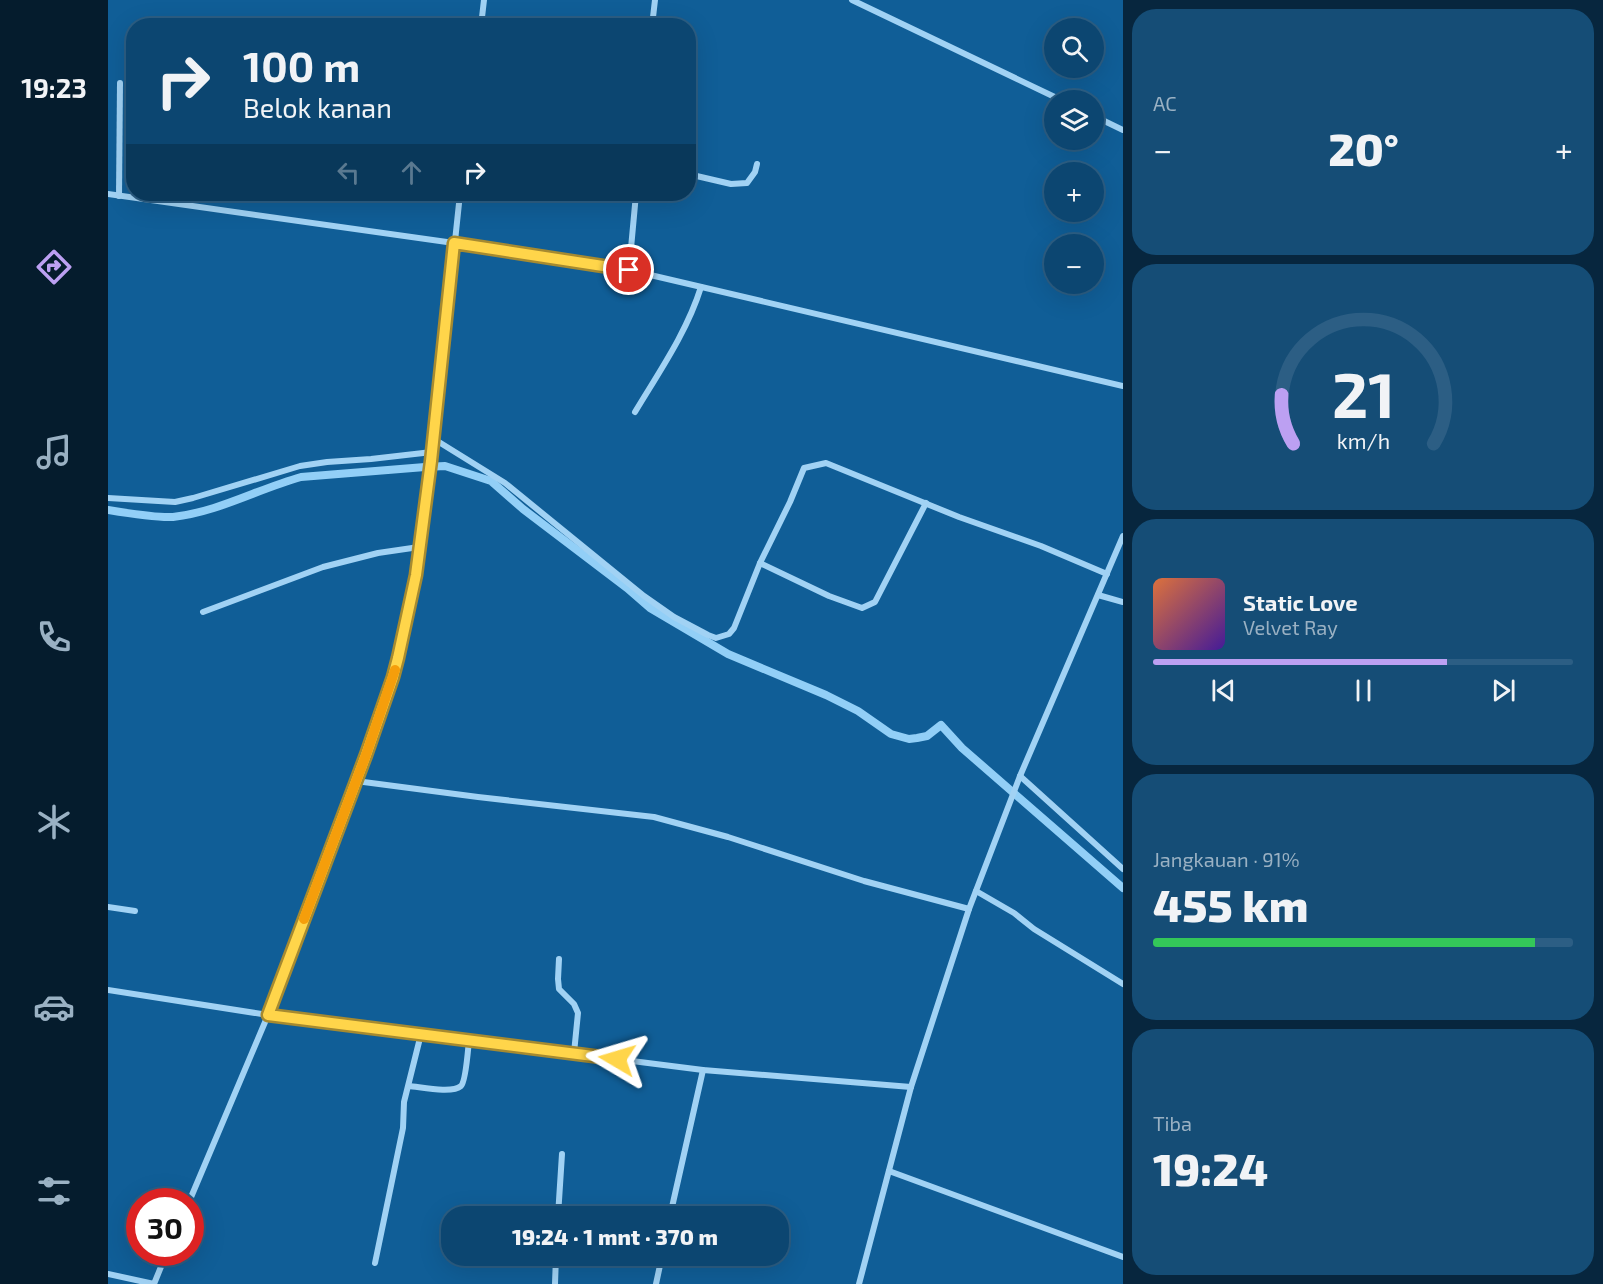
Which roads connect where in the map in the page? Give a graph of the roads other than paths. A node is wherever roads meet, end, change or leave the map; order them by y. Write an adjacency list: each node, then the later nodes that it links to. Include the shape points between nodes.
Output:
1 (484, 0): 4 (street)
2 (655, 0): 5 (street)
3 (852, 0): 7 (street)
4 (482, 18)
5 (653, 18)
6 (120, 83): 13 (street)
7 (1044, 92)
8 (1104, 121): 9 (street)
9 (1123, 130)
10 (758, 164): 11 (street, via 747,183 731,184)
11 (696, 176)
12 (108, 194): 13 (street)
13 (119, 196): 14 (street)
14 (126, 197)
15 (155, 201): 18 (street)
16 (459, 201): 18 (street)
17 (635, 201): 19 (street)
18 (454, 243): 19 (street); 23 (street)
19 (629, 270): 20 (street)
20 (701, 287): 21 (street); 22 (street, via 675,345)
21 (1123, 386)
22 (635, 412)
23 (434, 439): 24 (street); 29 (street, via 505,483 644,596 708,635 722,637 734,628)
24 (432, 452): 25 (street, via 300,466 175,502); 28 (street)
25 (108, 498)
26 (926, 503): 29 (street, via 826,463 804,468); 29 (street, via 875,602 862,608); 30 (street)
27 (1123, 536): 30 (street)
28 (419, 547): 33 (street, via 323,567); 35 (street, via 393,677)
29 (760, 563)
30 (1107, 574): 31 (street)
31 (1098, 595): 32 (street); 34 (street)
32 (1123, 602)
33 (203, 612)
34 (1020, 776): 36 (street); 37 (street)
35 (356, 781): 39 (street, via 654,817); 44 (street)
36 (1123, 869)
37 (976, 891): 39 (street); 42 (street)
38 (108, 907): 40 (street)
39 (969, 909): 50 (street)
40 (135, 911)
41 (559, 959): 47 (street, via 559,988 578,1013)
42 (1123, 984)
43 (108, 990): 44 (street)
44 (268, 1015): 45 (street); 53 (street)
45 (421, 1034): 46 (street); 49 (street)
46 (469, 1040): 47 (street); 49 (street, via 464,1081 459,1088)
47 (574, 1053): 48 (street)
48 (703, 1070): 50 (street); 55 (street)
49 (409, 1086): 57 (street)
50 (911, 1088): 52 (street)
51 (562, 1154): 54 (street)
52 (889, 1171): 56 (street); 65 (street)
53 (195, 1188)
54 (559, 1206)
55 (672, 1206)
56 (1123, 1257)
57 (375, 1263)
58 (161, 1266): 62 (street)
59 (556, 1266): 63 (street)
60 (660, 1266): 64 (street)
61 (108, 1274): 62 (street)
62 (154, 1284)
63 (555, 1284)
64 (656, 1284)
65 (859, 1284)

